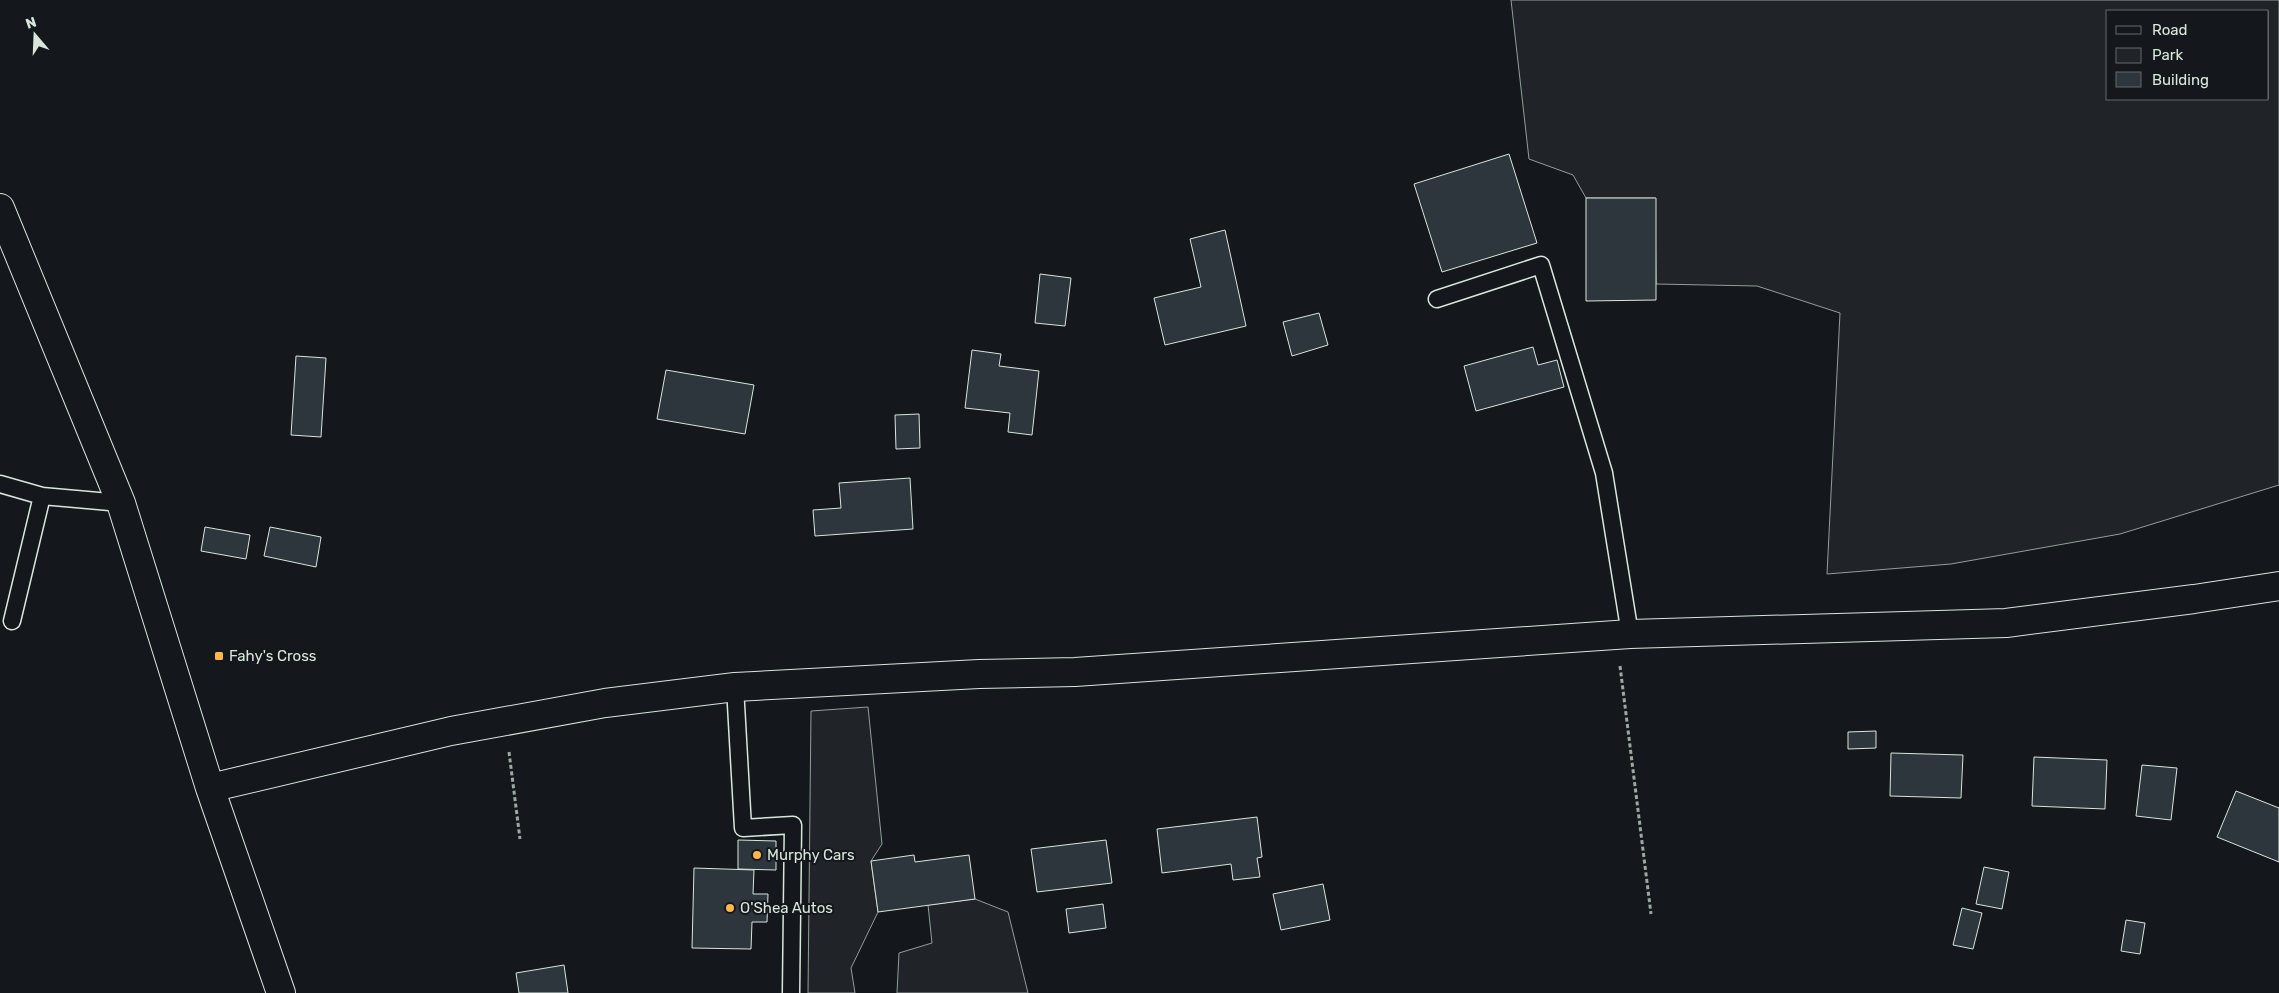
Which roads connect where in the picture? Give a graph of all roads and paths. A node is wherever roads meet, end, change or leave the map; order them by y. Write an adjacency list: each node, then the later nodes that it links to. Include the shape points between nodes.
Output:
1 (0, 208): 5 (main road)
2 (1437, 298): 8 (lane, via 1541,265 1604,473)
3 (0, 484): 4 (lane)
4 (42, 496): 5 (lane); 7 (lane)
5 (120, 503): 11 (main road)
6 (2279, 586): 8 (main road, via 2006,623)
7 (12, 621)
8 (1623, 635): 9 (main road, via 1075,672); 13 (path)
9 (734, 687): 10 (main road, via 605,702); 15 (lane, via 743,828 793,825)
10 (506, 721): 11 (main road, via 366,750); 12 (path)
11 (210, 788): 14 (main road)
12 (520, 839)
13 (1652, 914)
14 (281, 993)
15 (792, 993)

